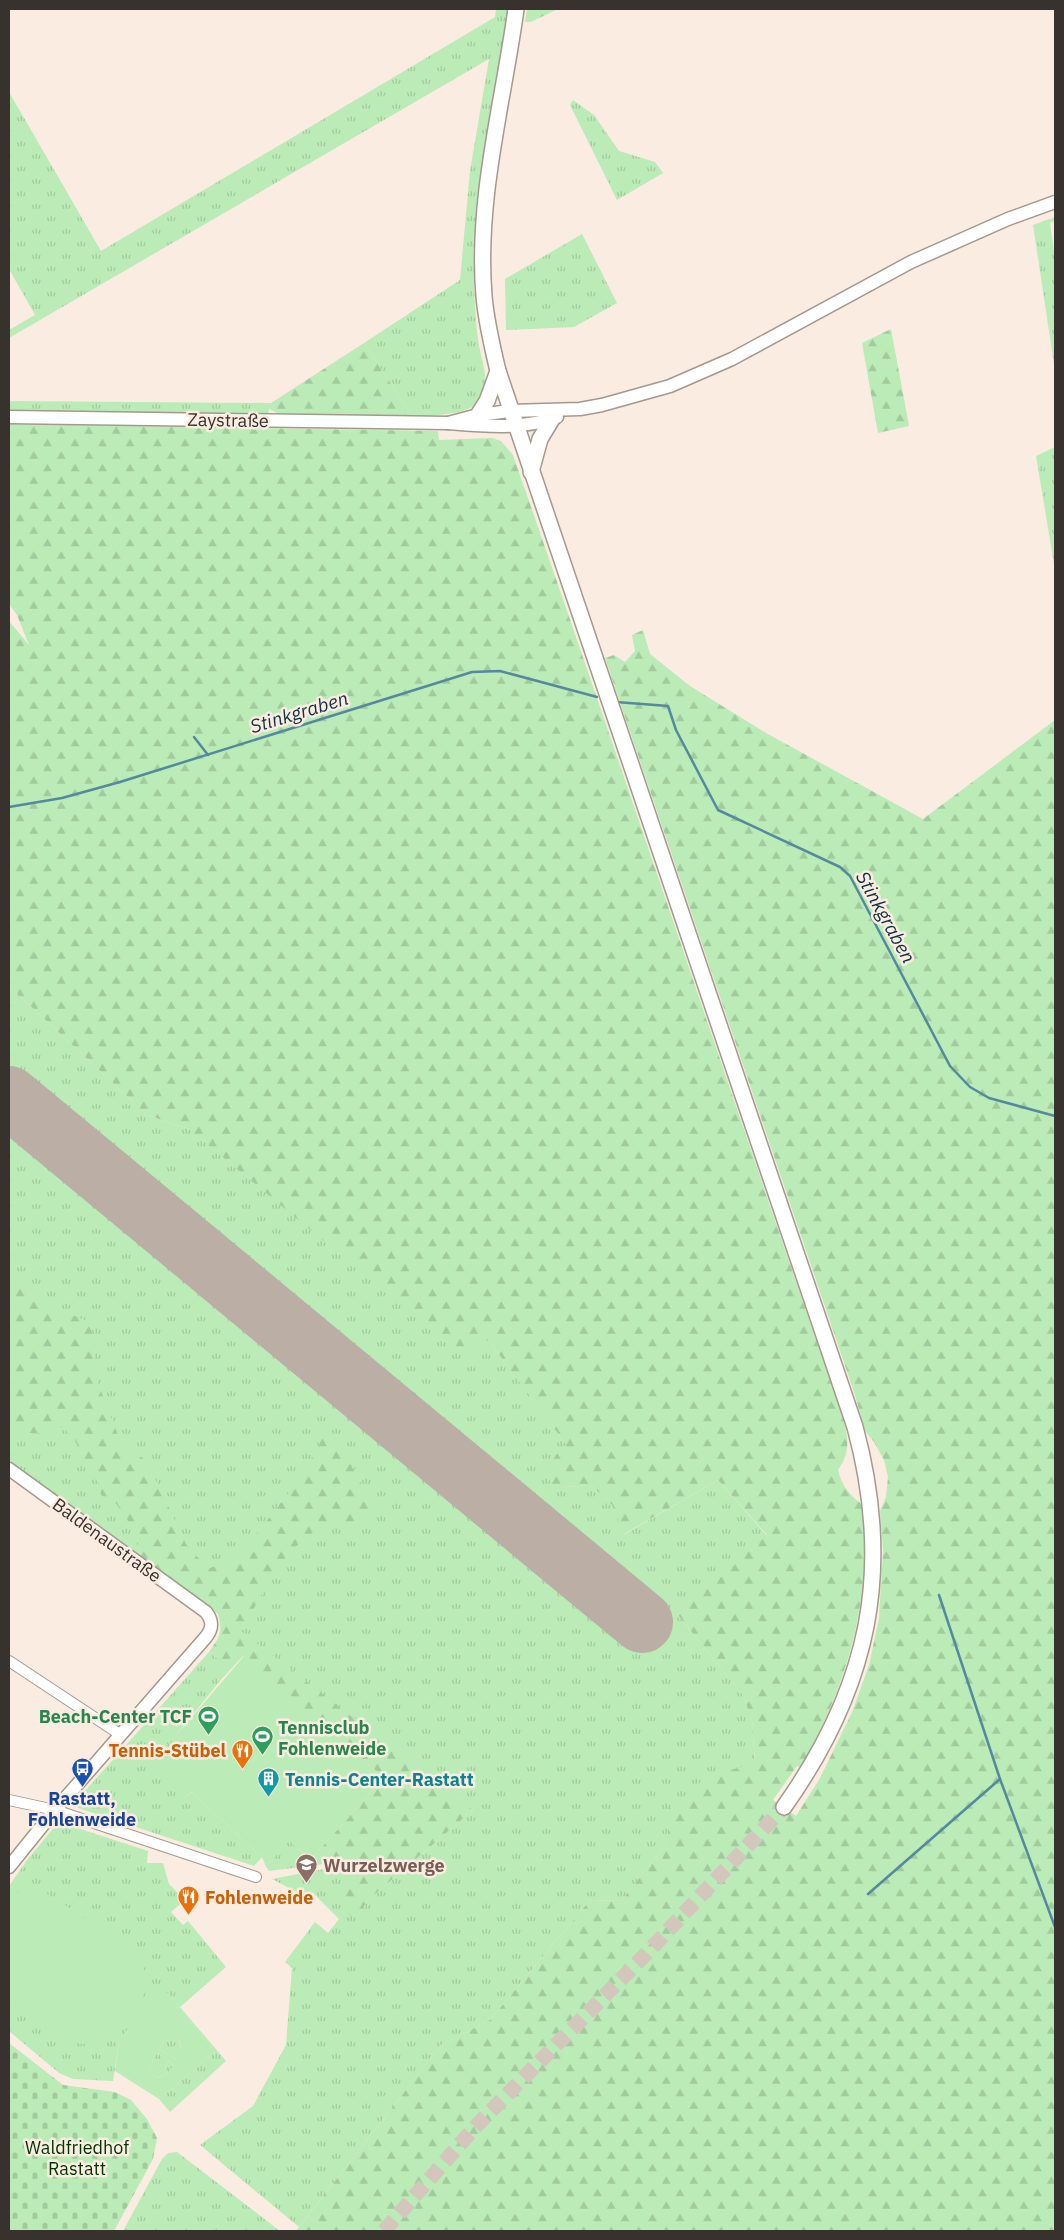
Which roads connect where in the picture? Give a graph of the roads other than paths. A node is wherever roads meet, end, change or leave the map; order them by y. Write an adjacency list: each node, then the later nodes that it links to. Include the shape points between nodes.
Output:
1 (516, 9): 3 (main road, via 492,152 484,227 484,296)
2 (1055, 202): 4 (street, via 911,262 698,375 640,396)
3 (498, 371): 5 (main road); 7 (main road)
4 (580, 408): 7 (street); 8 (street)
5 (478, 415): 7 (street, Zaystraße); 9 (street, Zaystraße)
6 (9, 417): 9 (street, Zaystraße)
7 (513, 418): 8 (street); 9 (street, Zaystraße, via 479,426); 10 (main road)
8 (552, 419): 10 (main road, via 540,439)
9 (448, 423)
10 (531, 472): 15 (main road, via 864,1459 873,1520 872,1576 860,1654 833,1728)
11 (9, 1469): 13 (street, Baldenaustraße, via 206,1612 211,1620 212,1626 206,1638)
12 (10, 1664): 13 (street)
13 (121, 1735): 16 (street)
14 (9, 1800): 16 (street)
15 (784, 1807)
16 (54, 1810): 17 (street); 18 (street)
17 (9, 1867)
18 (256, 1877)

